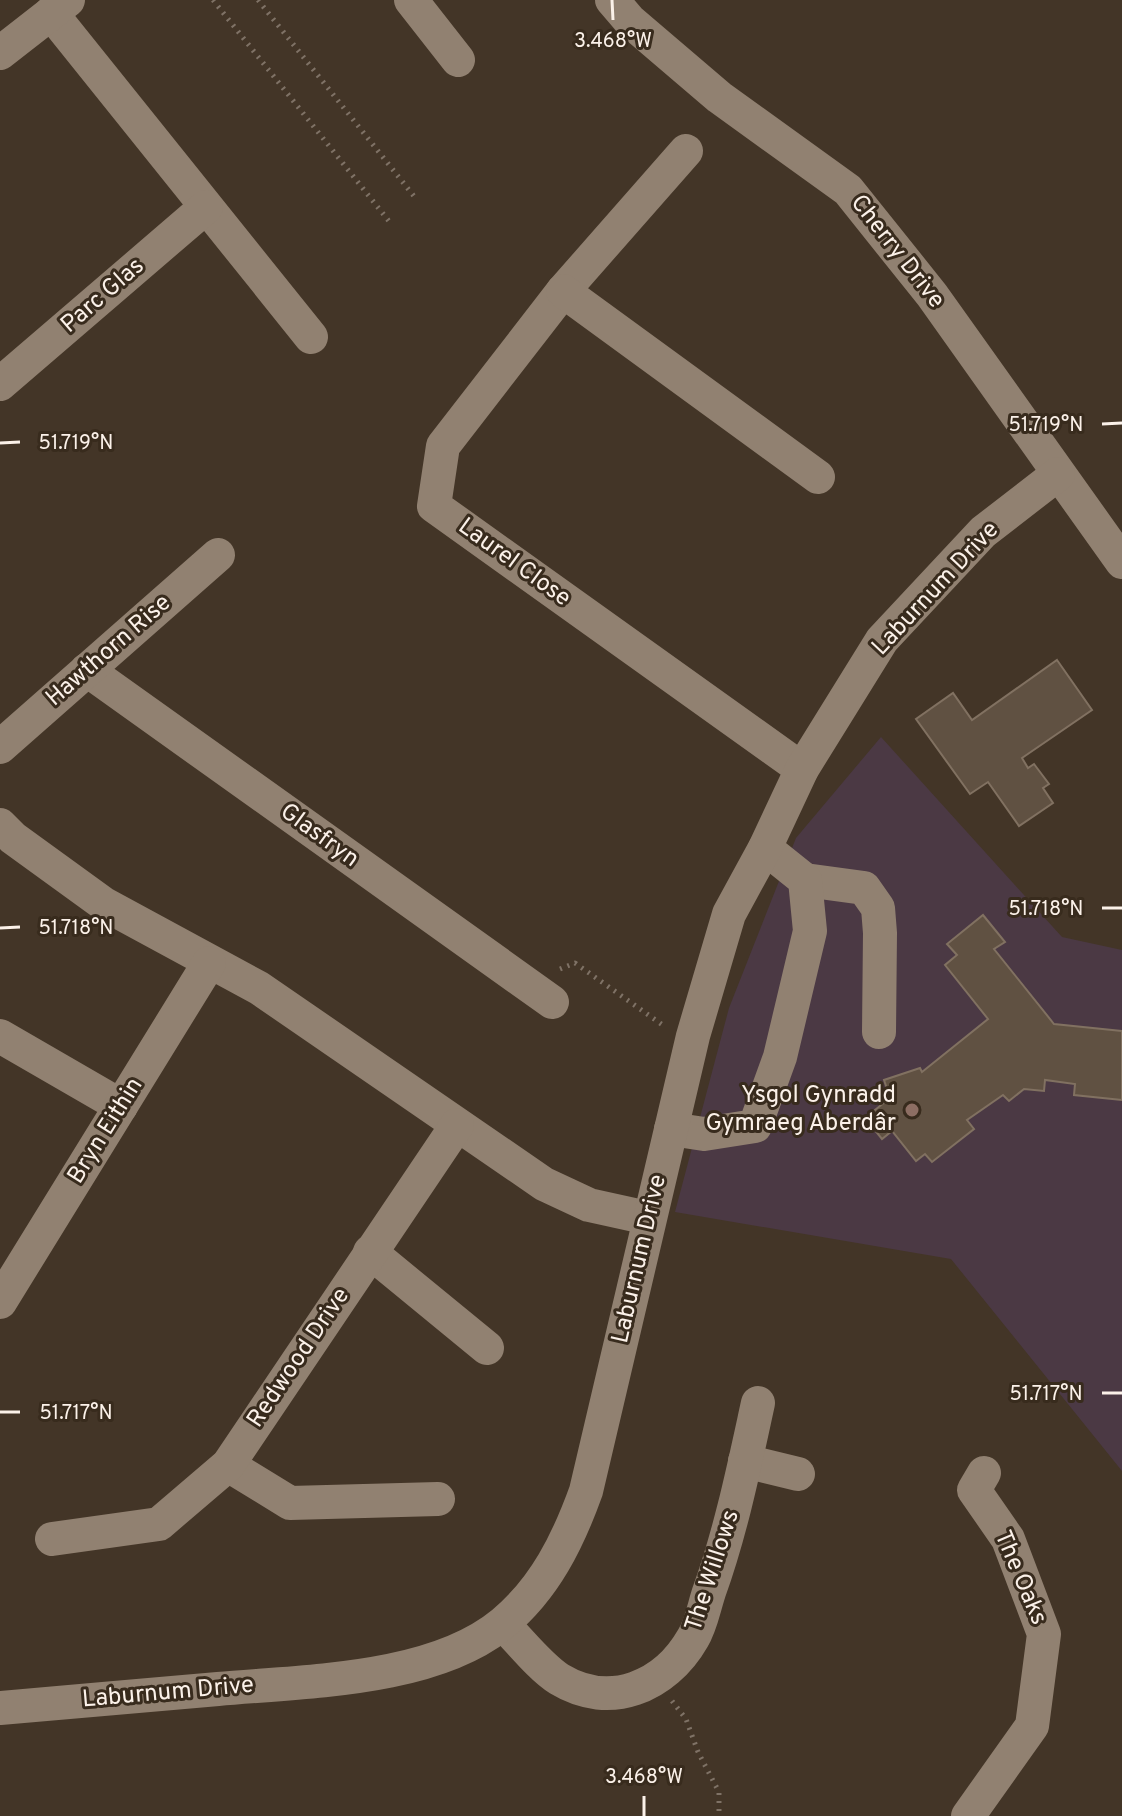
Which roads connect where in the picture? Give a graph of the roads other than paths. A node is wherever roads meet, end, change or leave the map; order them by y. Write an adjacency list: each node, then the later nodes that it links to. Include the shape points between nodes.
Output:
1 (411, 0): 5 (street)
2 (612, 0): 11 (street, Cherry Drive, via 719,97 848,190 932,295)
3 (60, 6): 4 (street); 7 (street)
4 (0, 53)
5 (458, 60)
6 (686, 151): 8 (street, Laurel Close)
7 (206, 207): 9 (street); 10 (street, Parc Glas)
8 (563, 291): 12 (street); 17 (street, Laurel Close, via 443,446 434,506)
9 (311, 337)
10 (0, 384)
11 (1058, 474): 14 (street, Cherry Drive); 17 (street, Laburnum Drive, via 983,532 882,640)
12 (818, 477)
13 (218, 555): 15 (street, Hawthorn Rise)
14 (1122, 562)
15 (87, 670): 16 (street, Hawthorn Rise); 22 (street, Glasfryn)
16 (0, 747)
17 (802, 769): 19 (street, Laburnum Drive)
18 (0, 825): 21 (street, via 104,904)
19 (765, 848): 20 (street); 27 (street, Laburnum Drive, via 729,914)
20 (805, 880): 23 (street, via 864,888 878,908); 27 (street, via 810,931 780,1057 755,1126 704,1134)
21 (209, 963): 25 (street, Bryn Eithin); 26 (street, via 259,988)
22 (539, 993)
23 (879, 1032)
24 (0, 1036): 25 (street)
25 (121, 1106): 30 (street, Bryn Eithin)
26 (457, 1125): 28 (street, via 544,1184 589,1205); 29 (street, Redwood Drive)
27 (671, 1129): 28 (street, Laburnum Drive)
28 (648, 1218): 39 (street, Laburnum Drive, via 586,1491 569,1539 542,1582)
29 (370, 1252): 31 (street); 34 (street, Redwood Drive)
30 (1, 1300)
31 (487, 1348)
32 (758, 1403): 33 (street, The Willows)
33 (745, 1461): 36 (street); 39 (street, The Willows, via 694,1637 656,1679 638,1689 587,1692 557,1678)
34 (228, 1465): 37 (street, via 290,1503); 38 (street, Redwood Drive, via 159,1524)
35 (984, 1473): 41 (street, The Oaks, via 974,1490 1008,1539 1044,1634 1032,1726)
36 (798, 1474)
37 (438, 1499)
38 (52, 1539)
39 (503, 1624): 40 (street, Laburnum Drive, via 448,1656 363,1676)
40 (0, 1708)
41 (968, 1816)

